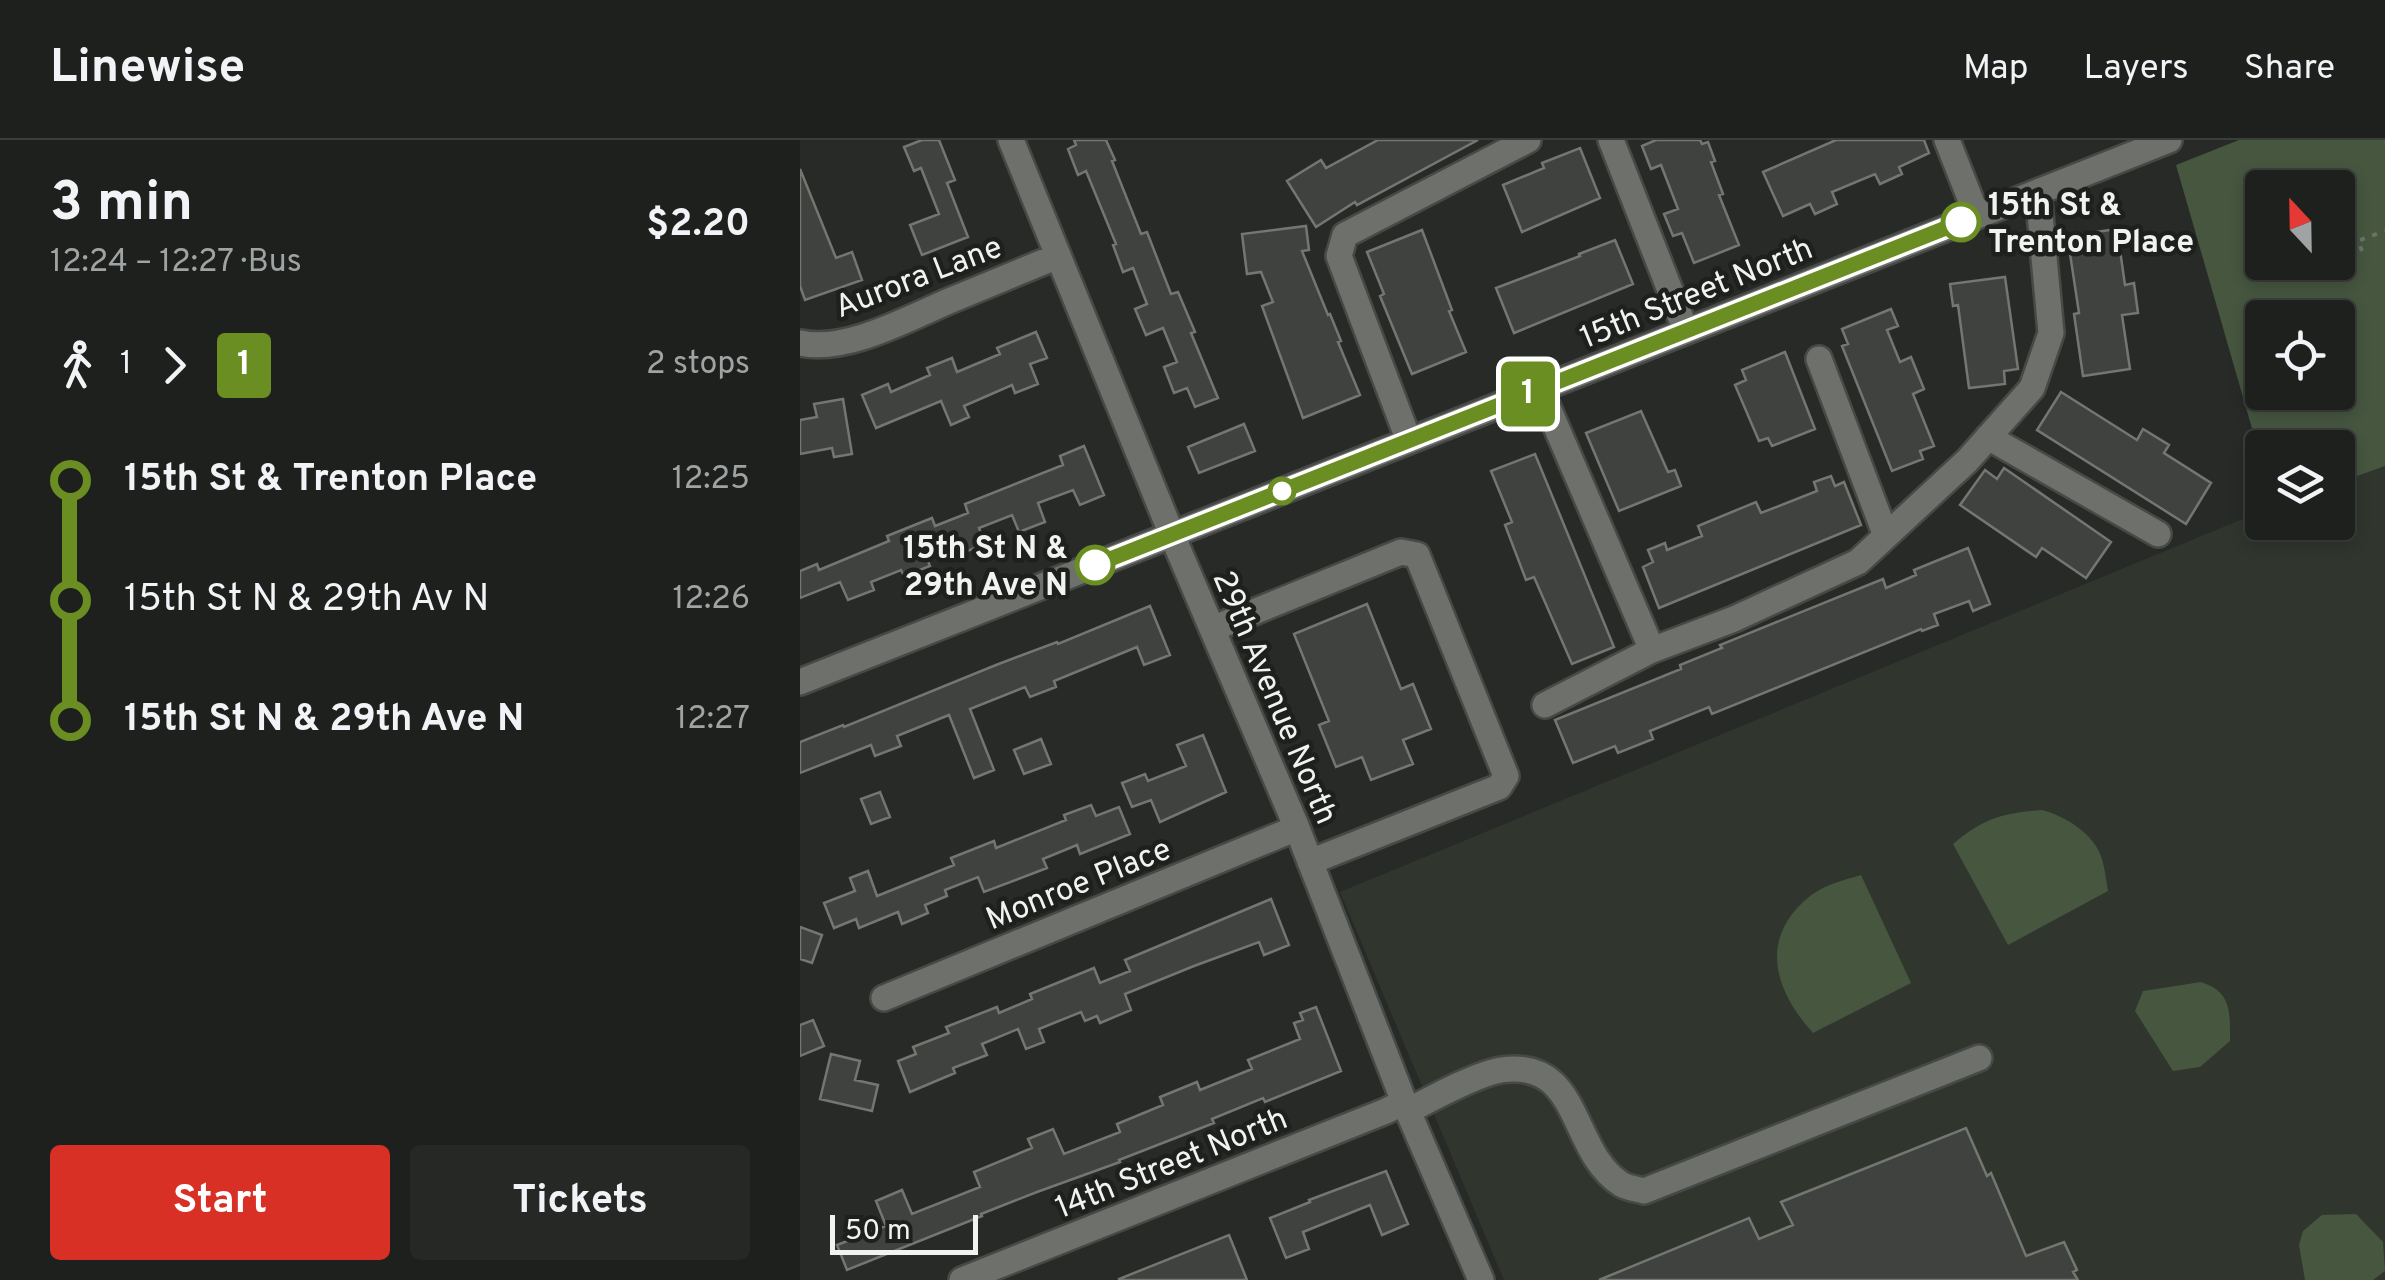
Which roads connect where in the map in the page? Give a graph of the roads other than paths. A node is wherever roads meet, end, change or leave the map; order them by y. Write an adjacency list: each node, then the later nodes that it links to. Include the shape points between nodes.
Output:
1 (1010, 140): 8 (street, 29th Avenue North)
2 (1528, 140): 14 (street, via 1345,235 1339,256)
3 (1611, 140): 9 (street)
4 (1946, 140): 7 (street)
5 (2169, 140): 6 (street, 15th Street North)
6 (2038, 192): 7 (street, 15th Street North); 13 (street, via 2051,333 2032,388)
7 (1977, 216): 9 (street, 15th Street North)
8 (1058, 256): 10 (street, Aurora Lane, via 873,333 839,343); 16 (street, 29th Avenue North)
9 (1686, 331): 12 (street, 15th Street North)
10 (800, 343)
11 (1818, 359): 17 (street)
12 (1540, 389): 14 (street, 15th Street North); 19 (street)
13 (1988, 437): 15 (street); 17 (street)
14 (1409, 441): 16 (street, 15th Street North)
15 (2158, 534)
16 (1172, 535): 18 (street, 29th Avenue North); 20 (street, 15th Street North)
17 (1886, 536): 19 (street, via 1858,562)
18 (1212, 629): 22 (street, 29th Avenue North); 23 (street, via 1401,552 1417,555 1506,776 1500,787)
19 (1652, 650): 21 (street)
20 (800, 682)
21 (1545, 705)
22 (1297, 828): 23 (street, 29th Avenue North); 24 (street, Monroe Place)
23 (1310, 862): 26 (street, 29th Avenue North)
24 (884, 998)
25 (1979, 1058): 26 (street, 14th Street North, via 1644,1191 1623,1186 1600,1165 1551,1079 1528,1070 1499,1070)
26 (1406, 1106): 27 (street, 14th Street North); 28 (street, 29th Avenue North)
27 (962, 1280)
28 (1482, 1280)

